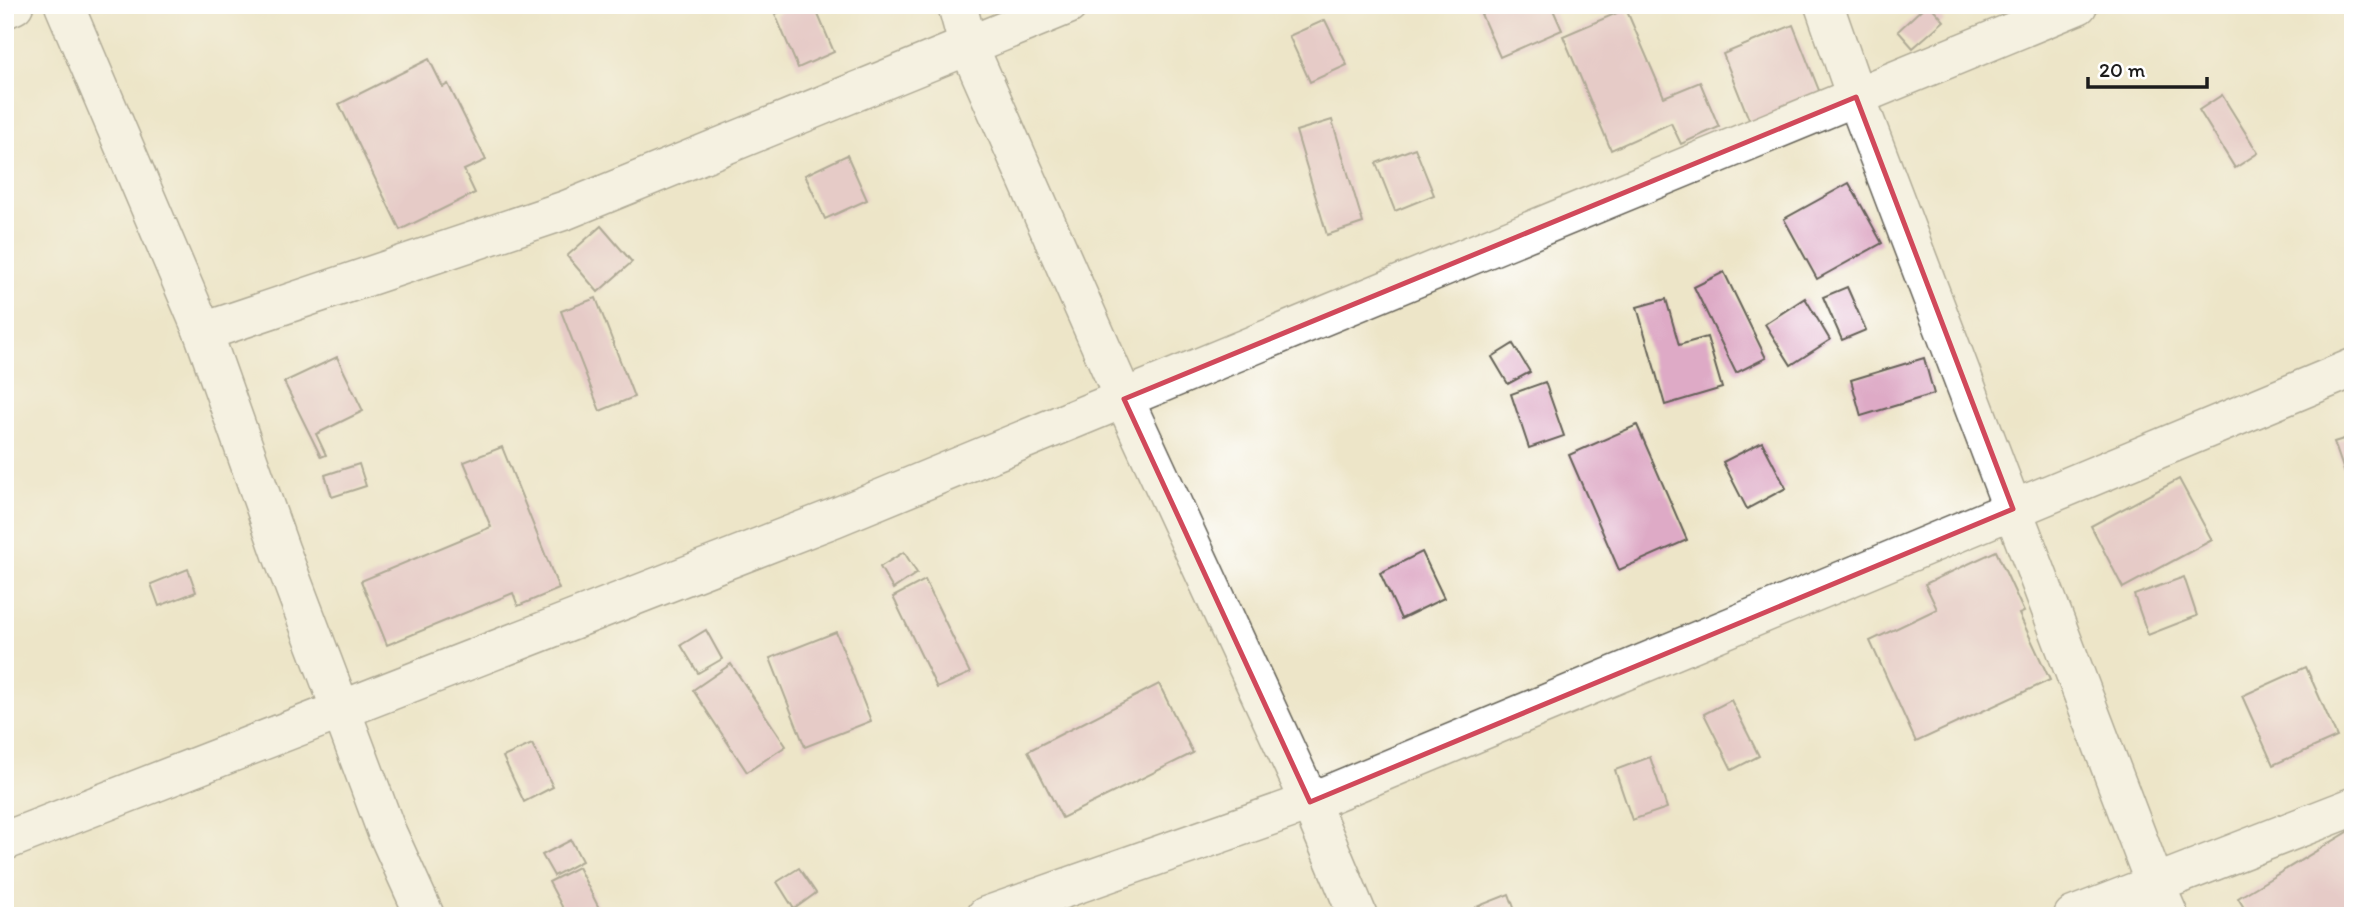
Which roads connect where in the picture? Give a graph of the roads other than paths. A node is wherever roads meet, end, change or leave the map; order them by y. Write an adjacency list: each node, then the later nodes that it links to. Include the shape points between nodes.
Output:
1 (14, 5): 7 (street)
2 (64, 5): 10 (street)
3 (957, 5): 8 (street)
4 (1068, 5): 8 (street)
5 (1824, 5): 9 (street)
6 (2078, 5): 9 (street)
7 (5, 9)
8 (968, 45): 10 (street, via 566,210); 12 (street)
9 (1856, 97): 12 (street); 13 (street)
10 (203, 332): 14 (street)
11 (2353, 368): 13 (street)
12 (1124, 398): 14 (street, via 834,518); 15 (street)
13 (2013, 509): 15 (street); 18 (street)
14 (341, 710): 17 (street); 19 (street, via 386,830)
15 (1310, 802): 20 (street); 21 (street)
16 (2353, 807): 18 (street)
17 (5, 841)
18 (2162, 900): 22 (street)
19 (425, 916)
20 (986, 916)
21 (1358, 916)
22 (2073, 916)

